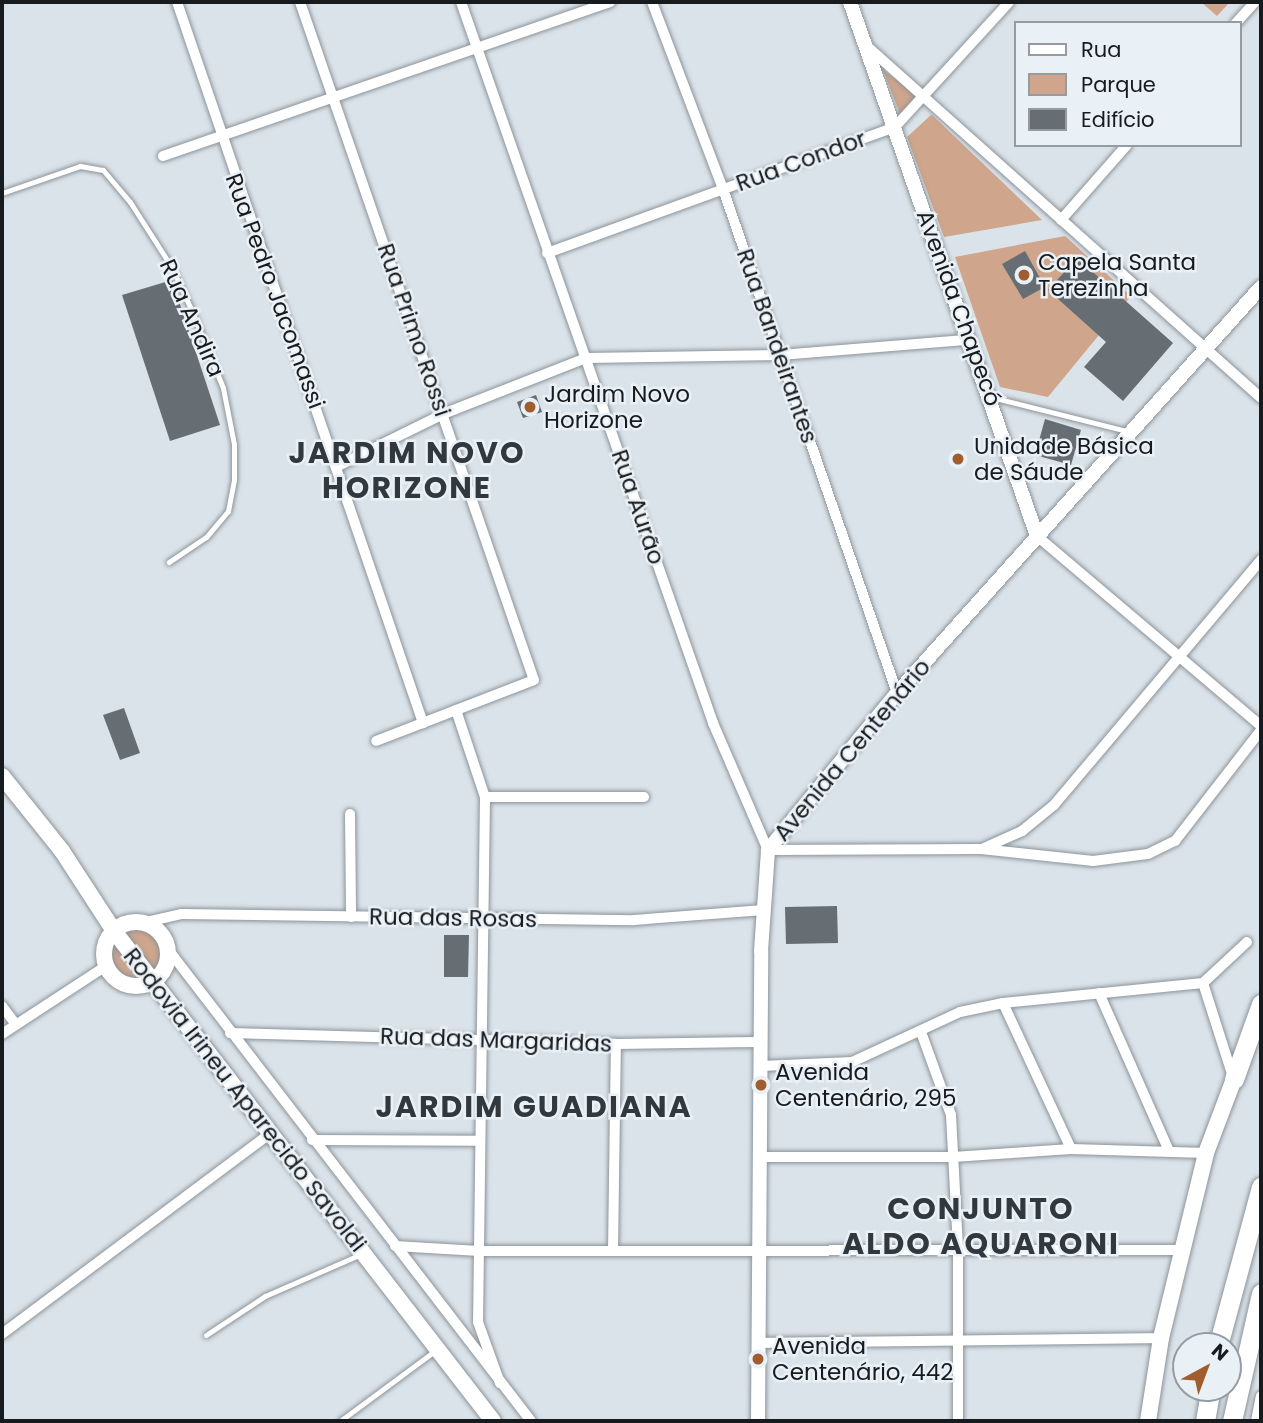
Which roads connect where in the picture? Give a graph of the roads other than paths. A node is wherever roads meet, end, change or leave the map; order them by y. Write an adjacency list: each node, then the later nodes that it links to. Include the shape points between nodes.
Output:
1 (177, 2): 15 (street, Rua Pedro Jacomassi)
2 (300, 2): 13 (street, Rua Primo Rossi)
3 (461, 2): 11 (street, Rua Aurão)
4 (610, 2): 11 (street)
5 (652, 2): 18 (street, Rua Bandeirantes)
6 (850, 2): 10 (street, Avenida Chapecó)
7 (1009, 2): 12 (street, Rua Condor)
8 (1255, 2): 9 (street)
9 (1239, 21)
10 (869, 48): 12 (street); 14 (street, Avenida Chapecó)
11 (477, 51): 13 (street); 21 (street, Rua Aurão)
12 (927, 97): 14 (street, Rua Condor); 20 (street)
13 (334, 98): 15 (street); 29 (street, Rua Primo Rossi)
14 (895, 127): 18 (street, Rua Condor); 23 (street, Avenida Chapecó)
15 (221, 139): 17 (street); 31 (street, Rua Pedro Jacomassi)
16 (1125, 147): 20 (street)
17 (163, 156)
18 (723, 189): 21 (street, Rua Condor); 25 (street, Rua Bandeirantes)
19 (2, 193): 34 (lane, Rua Andira, via 80,166 103,170 130,202 186,298 223,388 234,443 234,480 228,511 206,537)
20 (1061, 220): 24 (street)
21 (547, 253): 26 (street, Rua Aurão)
22 (1261, 286): 24 (street, Avenida Centenário)
23 (968, 340): 25 (street); 27 (street, Avenida Chapecó)
24 (1206, 349): 28 (street); 30 (street, Avenida Centenário)
25 (780, 355): 26 (street); 36 (street, Rua Bandeirantes)
26 (586, 358): 29 (street); 46 (street, Rua Aurão, via 713,723)
27 (991, 397): 30 (lane); 32 (street, Avenida Chapecó)
28 (1261, 398)
29 (443, 414): 31 (street); 37 (street, Rua Primo Rossi, via 534,680)
30 (1130, 432): 32 (street, Avenida Centenário)
31 (338, 466): 38 (street, Rua Pedro Jacomassi)
32 (1037, 536): 35 (street); 36 (street, Avenida Centenário)
33 (1261, 560): 35 (street)
34 (169, 562)
35 (1176, 655): 39 (street); 45 (street, via 1114,737 1054,805 1022,831)
36 (897, 693): 46 (street, Avenida Centenário)
37 (456, 710): 38 (street); 42 (street)
38 (423, 723): 40 (street)
39 (1261, 728): 45 (street, via 1175,841 1148,854 1093,860)
40 (376, 741)
41 (2, 776): 51 (main road, Rodovia Irineu Aparecido Savoldi, via 62,851)
42 (485, 797): 43 (street); 49 (street)
43 (644, 797)
44 (350, 814): 48 (street)
45 (981, 849): 46 (street)
46 (768, 850): 47 (street, Avenida Centenário)
47 (764, 909): 49 (street, Rua das Rosas, via 634,920); 66 (street, Avenida Centenário)
48 (351, 917): 49 (street, Rua das Rosas); 50 (street, Rua das Rosas, via 182,914)
49 (484, 917): 65 (street)
50 (142, 923): 51 (main road); 53 (main road, via 158,932)
51 (114, 931): 54 (main road, via 104,947); 55 (main road, Rodovia Irineu Aparecido Savoldi)
52 (1247, 942): 56 (street)
53 (167, 948): 55 (main road, via 165,966); 63 (street)
54 (106, 967): 55 (main road, via 122,983); 61 (street)
55 (154, 981): 70 (main road, Rodovia Irineu Aparecido Savoldi)
56 (1203, 983): 57 (street); 69 (street)
57 (1099, 993): 58 (street); 74 (street)
58 (1003, 1003): 62 (street, via 960,1012); 73 (street)
59 (1261, 1004): 69 (highway)
60 (2, 1006): 61 (street)
61 (15, 1023): 64 (street)
62 (921, 1032): 68 (street, via 852,1062); 77 (street, via 947,1100)
63 (230, 1033): 65 (street, Rua das Margaridas); 71 (street)
64 (2, 1034)
65 (482, 1039): 67 (street, Rua das Margaridas); 72 (street)
66 (762, 1042): 67 (street, Rua das Margaridas); 68 (street, Avenida Centenário)
67 (616, 1044): 84 (street)
68 (761, 1066): 76 (street, Avenida Centenário)
69 (1234, 1079): 75 (main road)
70 (271, 1133): 85 (main road, Rodovia Irineu Aparecido Savoldi); 88 (street)
71 (312, 1140): 72 (street); 79 (street)
72 (478, 1141): 83 (street)
73 (1071, 1149): 74 (street); 77 (street)
74 (1168, 1149): 75 (street)
75 (1206, 1153): 82 (main road)
76 (762, 1157): 77 (street); 80 (street, Avenida Centenário)
77 (953, 1157): 81 (street)
78 (1261, 1186): 87 (highway)
79 (395, 1246): 83 (street); 94 (street)
80 (758, 1249): 81 (street); 84 (street); 92 (street, Avenida Centenário)
81 (958, 1250): 82 (street); 91 (street)
82 (1183, 1250): 90 (main road)
83 (480, 1251): 84 (street); 94 (street, via 478,1322)
84 (613, 1251)
85 (363, 1253): 89 (lane, via 265,1296); 93 (main road, Rodovia Irineu Aparecido Savoldi)
86 (1261, 1293): 104 (highway)
87 (1222, 1332)
88 (2, 1334)
89 (206, 1335)
90 (1161, 1338): 91 (street); 102 (main road)
91 (959, 1340): 92 (street); 101 (street)
92 (758, 1343): 100 (street, Avenida Centenário)
93 (438, 1349): 97 (lane); 98 (main road, Rodovia Irineu Aparecido Savoldi)
94 (500, 1383): 99 (street)
95 (1261, 1396): 105 (street)
96 (1208, 1402): 103 (highway)
97 (340, 1421)
98 (493, 1421)
99 (531, 1421)
100 (758, 1421)
101 (958, 1421)
102 (1148, 1421)
103 (1205, 1421)
104 (1232, 1421)
105 (1256, 1421)

